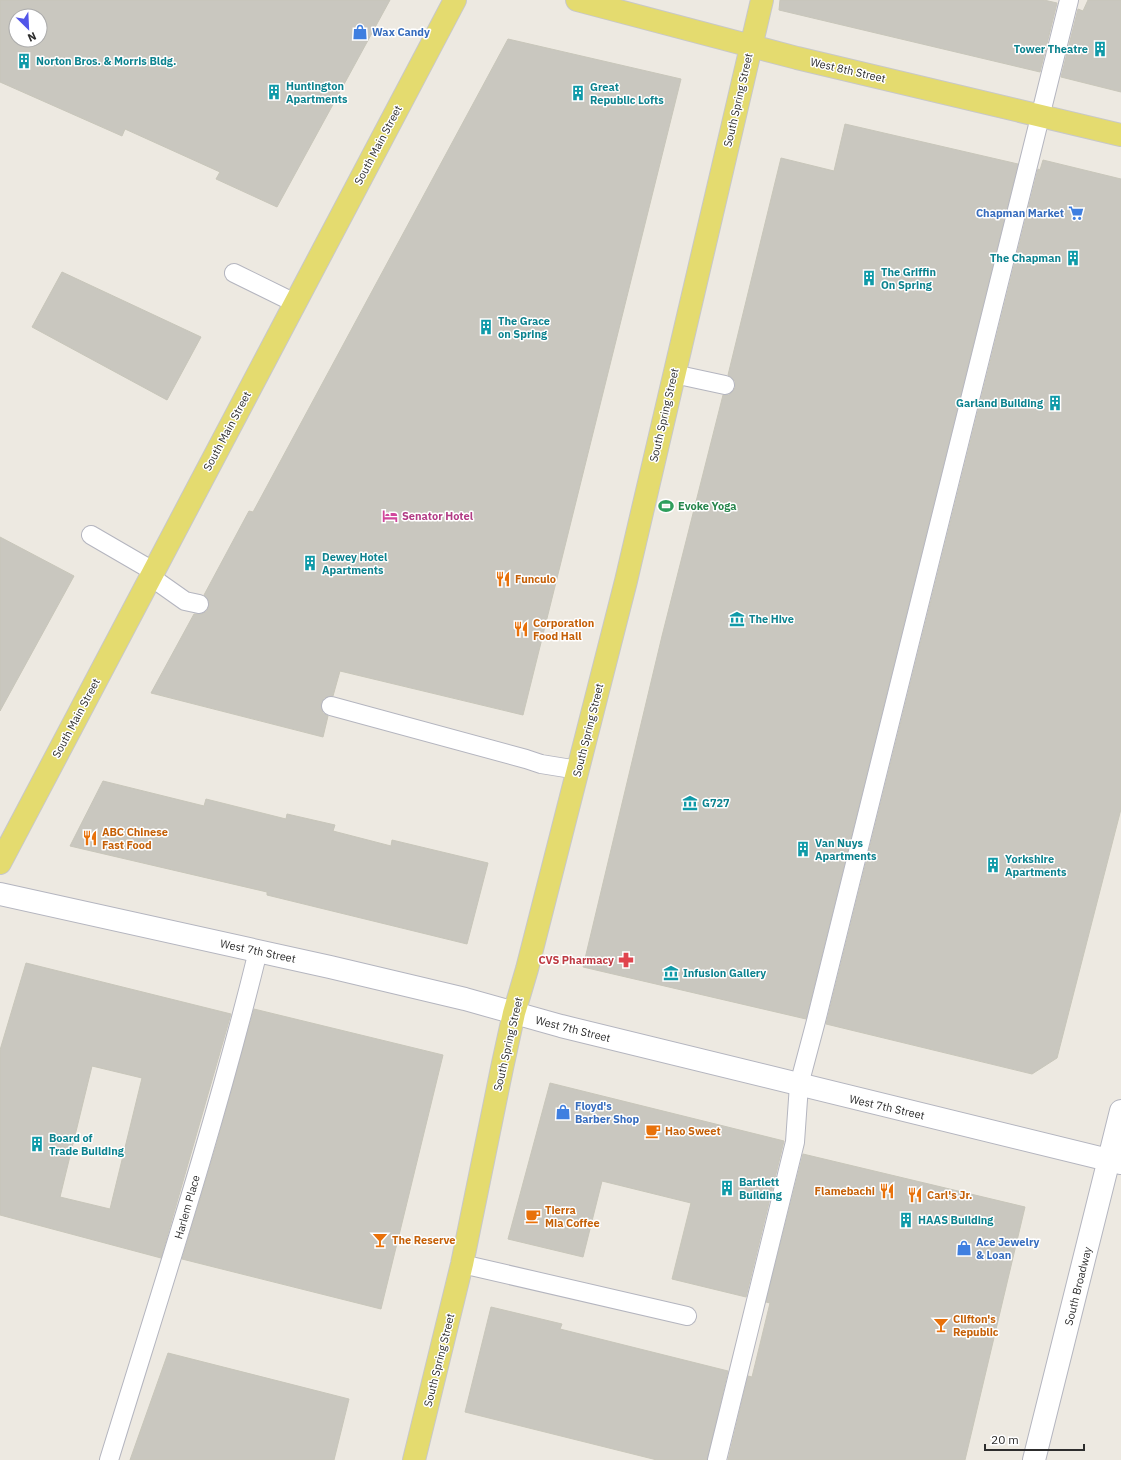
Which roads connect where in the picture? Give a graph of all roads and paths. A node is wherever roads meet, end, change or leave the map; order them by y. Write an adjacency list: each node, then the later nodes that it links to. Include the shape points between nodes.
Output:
1 (455, 0): 9 (main road, South Main Street)
2 (577, 0): 5 (main road, West 8th Street)
3 (762, 0): 5 (main road, South Spring Street)
4 (1069, 0): 6 (lane)
5 (750, 46): 6 (main road, West 8th Street); 10 (main road, South Spring Street)
6 (1039, 115): 7 (main road, West 8th Street); 21 (lane)
7 (1121, 135)
8 (234, 273): 9 (lane)
9 (295, 303): 13 (main road, South Main Street)
10 (674, 374): 11 (lane); 16 (main road, South Spring Street)
11 (725, 385)
12 (91, 535): 13 (lane)
13 (152, 574): 14 (lane, via 185,600); 17 (main road, South Main Street)
14 (199, 604)
15 (331, 706): 16 (lane, via 541,764)
16 (578, 770): 20 (main road, South Spring Street)
17 (0, 863)
18 (0, 894): 19 (main road, West 7th Street)
19 (258, 951): 20 (main road, West 7th Street, via 465,999); 26 (lane, Harlem Place, via 167,1275)
20 (514, 1014): 21 (main road, West 7th Street); 24 (main road, South Spring Street)
21 (799, 1085): 23 (main road, West 7th Street); 28 (lane, via 795,1142)
22 (1121, 1111): 23 (main road, South Broadway)
23 (1115, 1162): 29 (main road, South Broadway)
24 (462, 1264): 25 (lane); 27 (main road, South Spring Street)
25 (687, 1316)
26 (109, 1460)
27 (414, 1460)
28 (717, 1460)
29 (1034, 1460)

